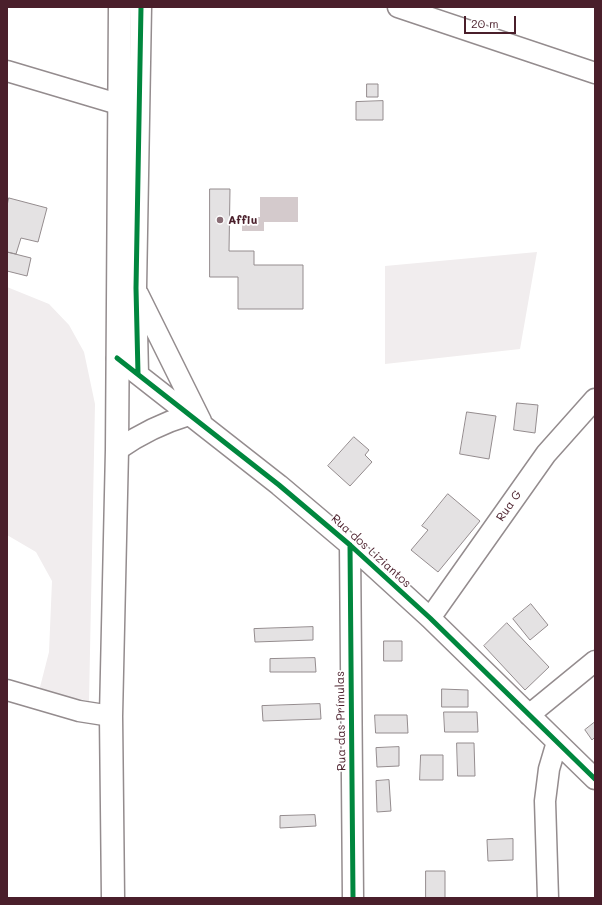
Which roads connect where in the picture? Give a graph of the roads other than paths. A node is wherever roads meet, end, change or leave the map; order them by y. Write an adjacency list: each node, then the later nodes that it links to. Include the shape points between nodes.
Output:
1 (120, 7): 6 (main road)
2 (141, 7): 7 (street)
3 (398, 7): 5 (street)
4 (7, 71): 6 (street)
5 (595, 73)
6 (118, 104): 8 (main road)
7 (136, 288): 9 (street); 11 (street)
8 (117, 358): 9 (street, Rua dos Liziantos); 12 (main road)
9 (138, 374): 11 (street, Rua dos Liziantos)
10 (595, 399): 14 (street, Rua G, via 546,454)
11 (196, 421): 12 (street, via 171,420 145,432); 13 (street, Rua dos Liziantos)
12 (117, 450): 18 (main road)
13 (350, 544): 14 (street, Rua dos Liziantos); 22 (street, Rua das Prímulas)
14 (430, 618): 17 (street, Rua dos Liziantos)
15 (595, 661): 17 (street)
16 (7, 690): 18 (street, via 79,711)
17 (529, 715): 19 (street, Rua dos Liziantos)
18 (111, 716): 21 (main road)
19 (557, 742): 20 (street, Rua dos Liziantos); 23 (street, via 549,769 545,801)
20 (595, 779)
21 (113, 898)
22 (353, 898)
23 (548, 898)

